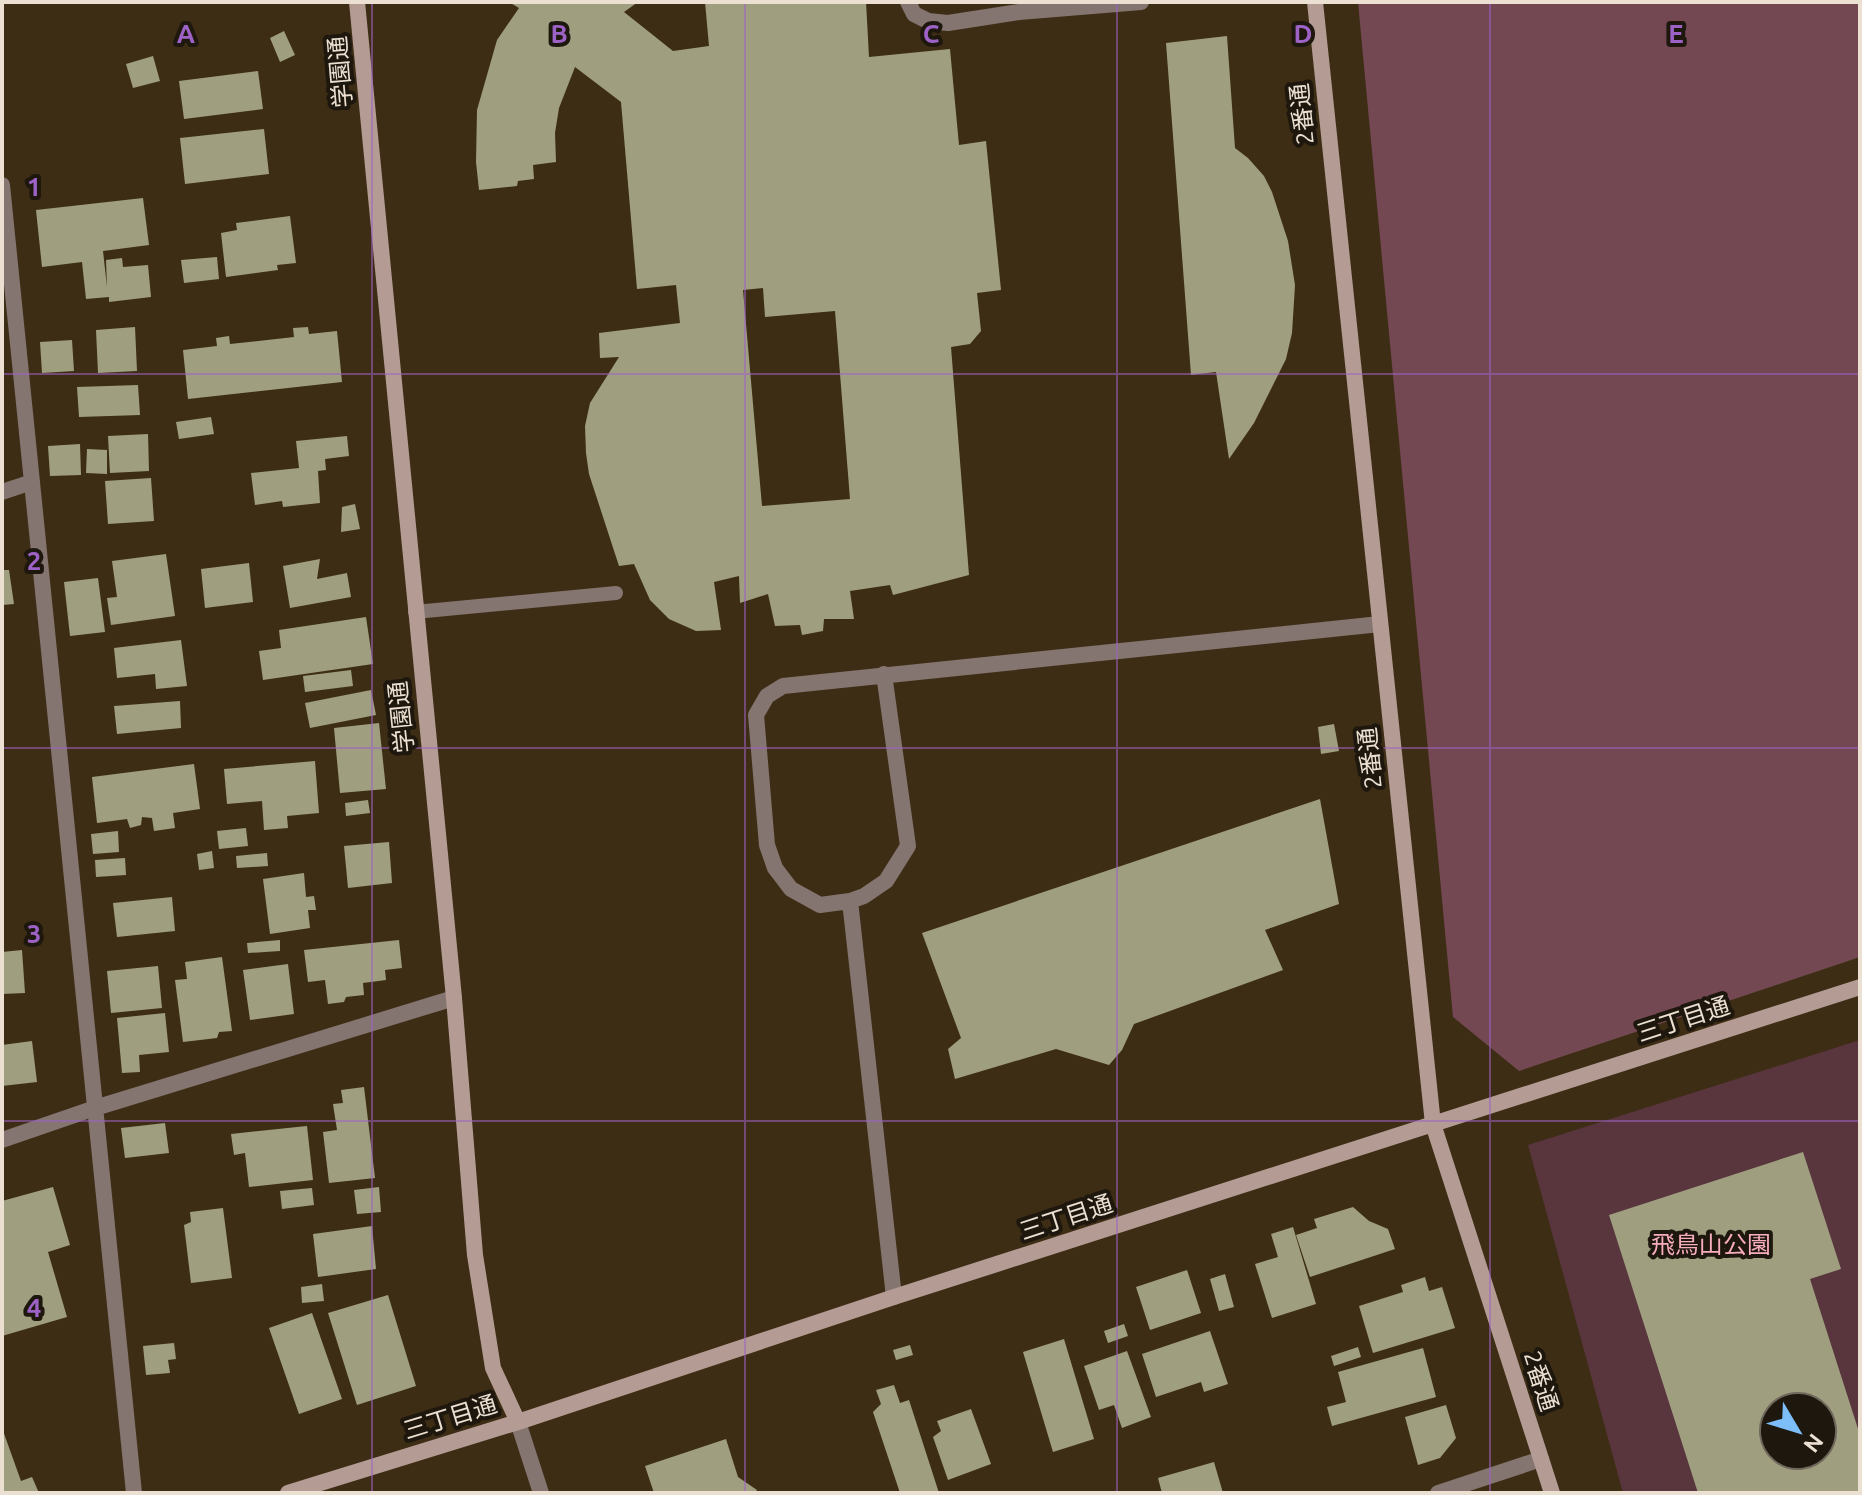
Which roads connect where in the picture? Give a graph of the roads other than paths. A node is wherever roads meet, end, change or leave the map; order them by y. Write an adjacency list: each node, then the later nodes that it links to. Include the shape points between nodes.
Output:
1 (357, 2): 9 (street, 学園通)
2 (908, 2): 3 (street, via 914,14 948,23)
3 (1141, 2)
4 (1315, 2): 10 (street, 2番通)
5 (2, 185): 6 (street)
6 (32, 482): 7 (street); 15 (street)
7 (2, 492)
8 (616, 593): 9 (lane)
9 (415, 612): 14 (street, 学園通)
10 (1380, 624): 11 (street); 16 (street, 2番通)
11 (884, 674): 12 (street, via 908,846 886,881); 12 (street, via 783,686 767,696 756,715 767,845 775,868 791,889 820,905)
12 (850, 901): 18 (street)
13 (1860, 987): 16 (street, 三丁目通)
14 (454, 998): 15 (street); 19 (street, 学園通, via 488,1348)
15 (95, 1108): 17 (street); 21 (street)
16 (1433, 1124): 18 (street, 三丁目通); 20 (street, 2番通)
17 (2, 1140)
18 (894, 1297): 19 (street, 三丁目通)
19 (518, 1422): 22 (street, 三丁目通); 23 (street)
20 (1541, 1459): 24 (street); 25 (street, 2番通)
21 (134, 1493)
22 (288, 1493)
23 (541, 1493)
24 (1438, 1493)
25 (1552, 1493)

